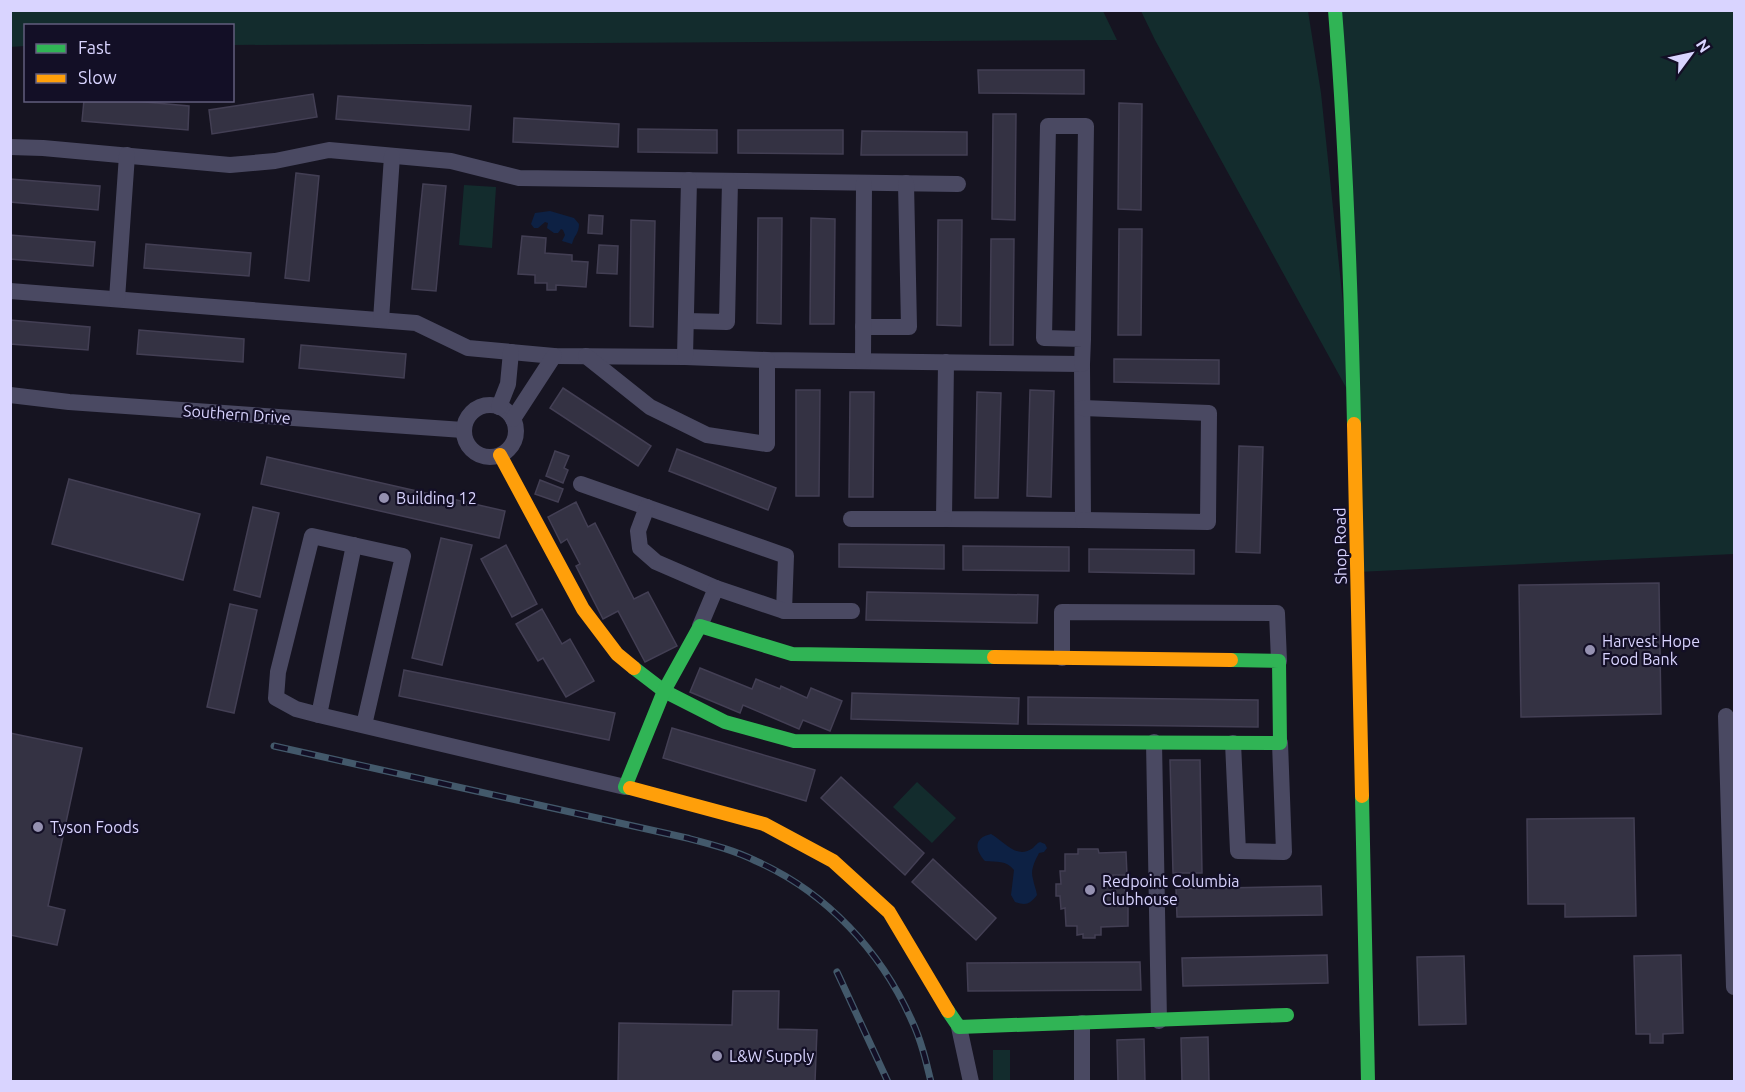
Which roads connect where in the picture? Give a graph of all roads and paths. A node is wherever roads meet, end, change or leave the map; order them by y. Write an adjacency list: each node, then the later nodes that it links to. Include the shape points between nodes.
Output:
1 (1335, 10): 57 (street, Shop Road, via 1352,314)
2 (10, 147): 3 (street)
3 (127, 155): 4 (street, via 230,165 329,150); 11 (street)
4 (392, 156): 5 (street, via 451,161 519,178); 12 (street)
5 (689, 180): 6 (street); 13 (street)
6 (730, 181): 7 (street); 13 (street, via 727,322)
7 (864, 183): 8 (street); 14 (street)
8 (906, 183): 9 (street); 14 (street, via 909,327)
9 (958, 184)
10 (10, 291): 11 (street)
11 (117, 299): 12 (street)
12 (381, 320): 16 (street, via 416,323 468,348)
13 (687, 321): 19 (street)
14 (863, 327): 21 (street)
15 (1083, 339): 15 (street, via 1086,126 1048,126 1044,338); 23 (street)
16 (511, 352): 17 (street); 25 (street, via 508,384)
17 (554, 356): 18 (street); 27 (street)
18 (586, 356): 19 (street); 20 (street, via 650,407 707,435 767,444)
19 (686, 357): 20 (street)
20 (767, 360): 21 (street)
21 (863, 361): 22 (street)
22 (946, 362): 23 (street); 33 (street)
23 (1082, 364): 26 (street)
24 (10, 395): 28 (street, Southern Drive)
25 (499, 407): 27 (street); 28 (street, via 476,408)
26 (1083, 408): 34 (street); 34 (street, via 1209,413 1208,522)
27 (513, 419): 29 (street, via 515,436)
28 (463, 430): 29 (street, via 468,446 475,452 483,456)
29 (500, 455): 42 (street, via 583,609 617,654)
30 (581, 484): 31 (street)
31 (647, 507): 36 (street, via 638,531 640,548 656,562); 37 (street, via 786,556)
32 (851, 519): 33 (street)
33 (944, 519): 34 (street)
34 (1083, 520)
35 (354, 545): 43 (street); 43 (street, via 312,536 278,672 276,698); 45 (street, via 403,556)
36 (717, 588): 37 (street); 39 (street)
37 (784, 611): 38 (street)
38 (852, 611)
39 (700, 626): 40 (street, via 792,654); 42 (street)
40 (1062, 658): 41 (street); 41 (street, via 1062,612 1277,613)
41 (1280, 661): 48 (street)
42 (664, 691): 46 (street, via 725,722 794,741); 49 (street)
43 (319, 715): 45 (street)
44 (1726, 716): 50 (street)
45 (364, 725): 49 (street)
46 (1154, 742): 47 (street); 52 (street)
47 (1233, 743): 48 (street); 48 (street, via 1238,851 1284,852)
48 (1280, 743)
49 (625, 787): 54 (street, via 764,824 833,861 889,912)
50 (1734, 987)
51 (1287, 1015): 52 (street)
52 (1159, 1021): 53 (street)
53 (1082, 1023): 54 (street); 56 (street)
54 (959, 1027): 55 (street)
55 (971, 1082)
56 (1082, 1082)
57 (1368, 1082)

